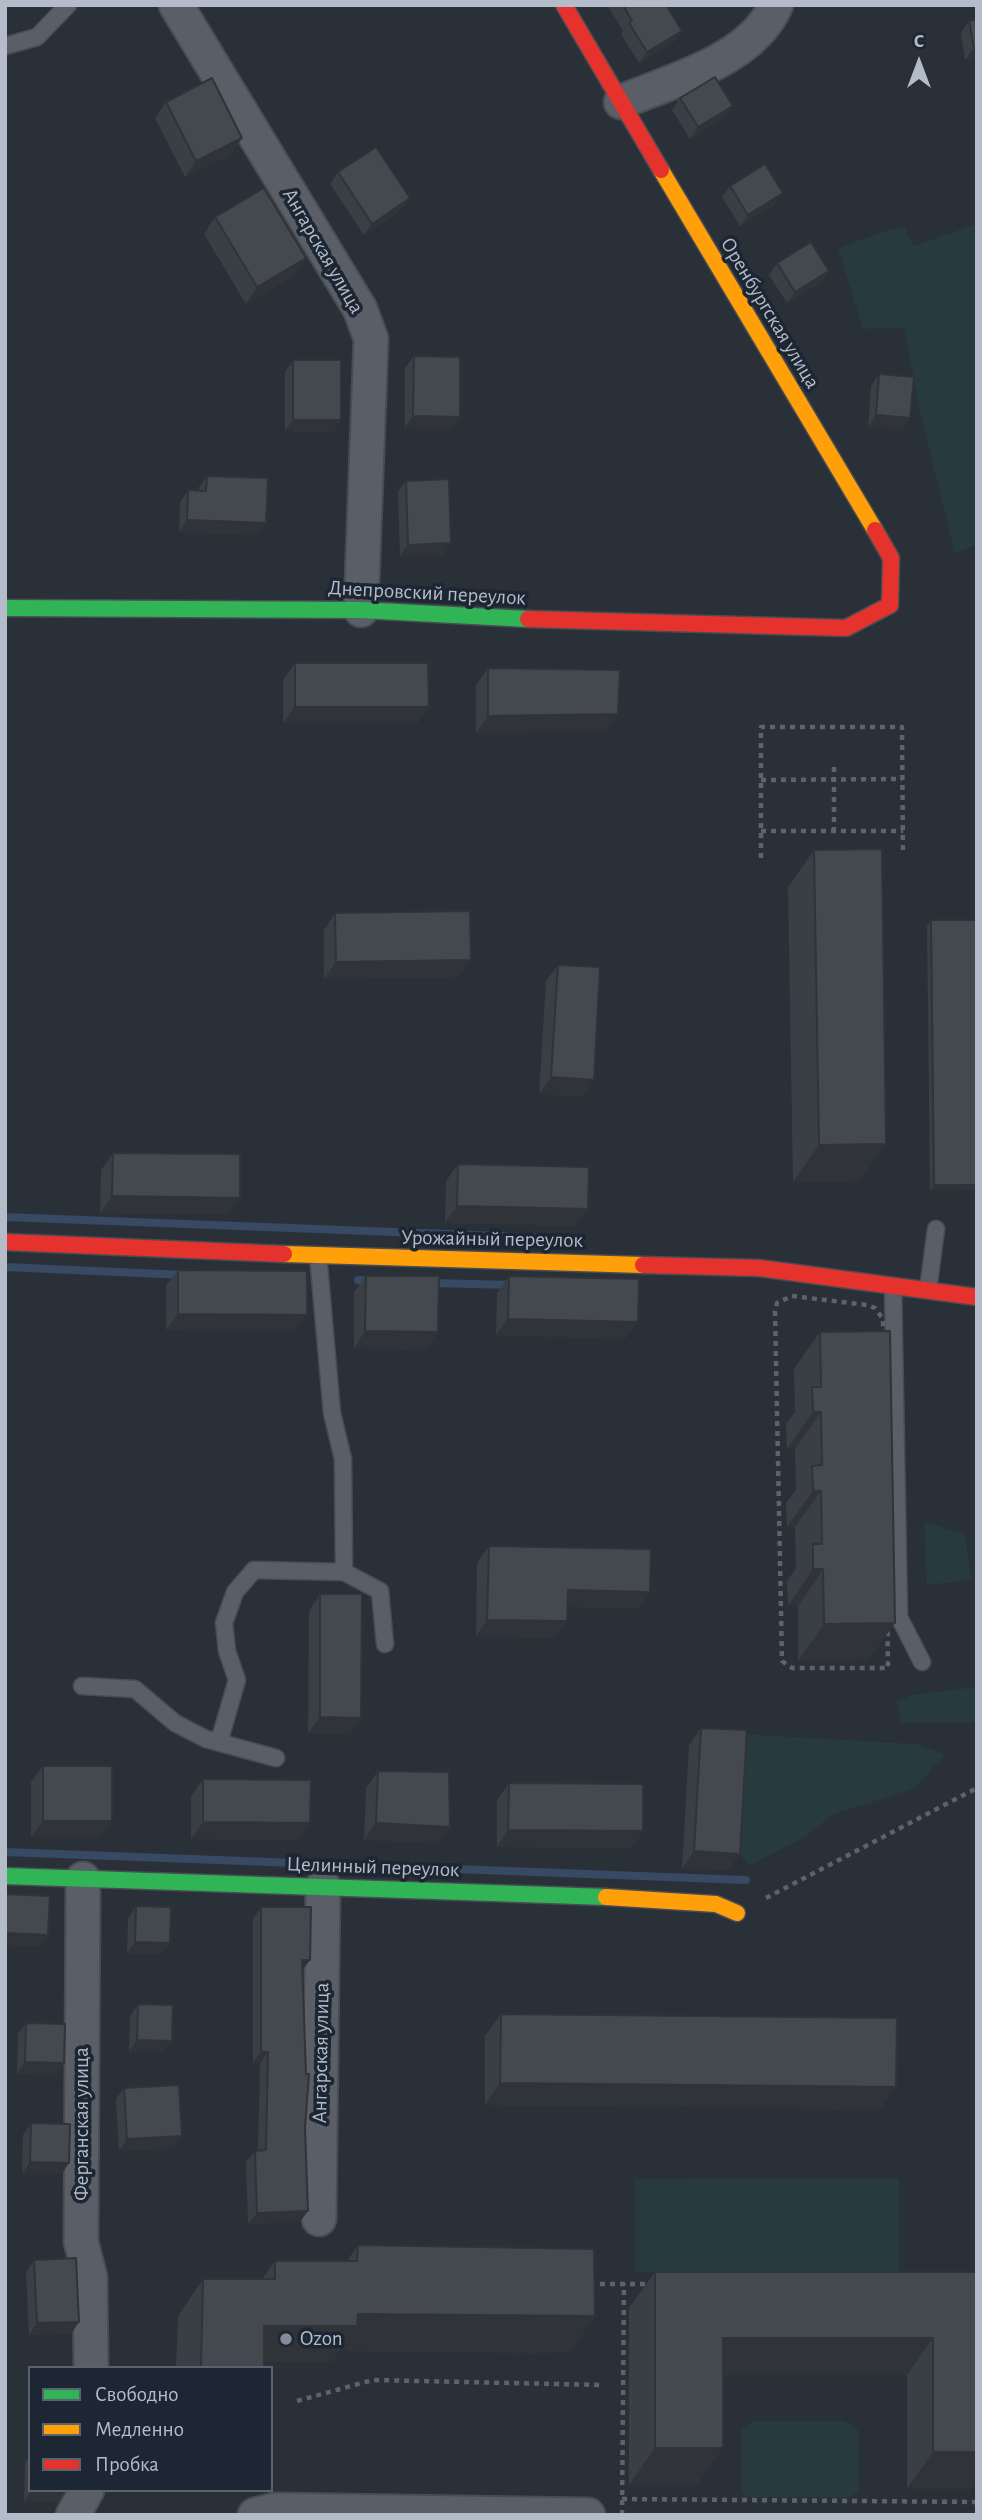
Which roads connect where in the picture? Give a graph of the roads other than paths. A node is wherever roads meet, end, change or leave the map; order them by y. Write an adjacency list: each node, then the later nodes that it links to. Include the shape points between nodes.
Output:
1 (68, 5): 5 (lane, via 37,37)
2 (176, 5): 8 (street, Ангарская улица, via 360,309 370,339)
3 (564, 5): 6 (street, Оренбургская улица)
4 (776, 5): 6 (street, via 745,46)
5 (5, 46)
6 (621, 102): 9 (street, Оренбургская улица, via 891,558 890,605)
7 (5, 608): 8 (street, Днепровский переулок)
8 (361, 610): 9 (street, Днепровский переулок, via 584,622)
9 (846, 628)
10 (936, 1229): 14 (lane)
11 (5, 1242): 12 (street, Урожайный переулок)
12 (318, 1255): 13 (street, Урожайный переулок, via 759,1268); 16 (lane, via 332,1413 343,1459)
13 (893, 1285): 14 (street, Урожайный переулок); 18 (lane, via 899,1617)
14 (929, 1290): 15 (street, Урожайный переулок)
15 (977, 1297)
16 (344, 1572): 17 (lane, via 380,1591); 20 (lane, via 254,1570 235,1592 224,1623 237,1680)
17 (385, 1644)
18 (922, 1662)
19 (82, 1686): 20 (lane, via 135,1689 175,1723)
20 (219, 1742): 21 (lane)
21 (276, 1758)
22 (5, 1876): 23 (street, Целинный переулок)
23 (83, 1879): 24 (street, Целинный переулок); 27 (street, Ферганская улица, via 81,2242 90,2277)
24 (323, 1886): 25 (street, Целинный переулок, via 673,1899 716,1904); 26 (street, Ангарская улица)
25 (737, 1913)
26 (319, 2220)
27 (91, 2366)
28 (87, 2492): 29 (street)
29 (73, 2515)
30 (255, 2515): 31 (street, via 275,2510)
31 (588, 2515)

